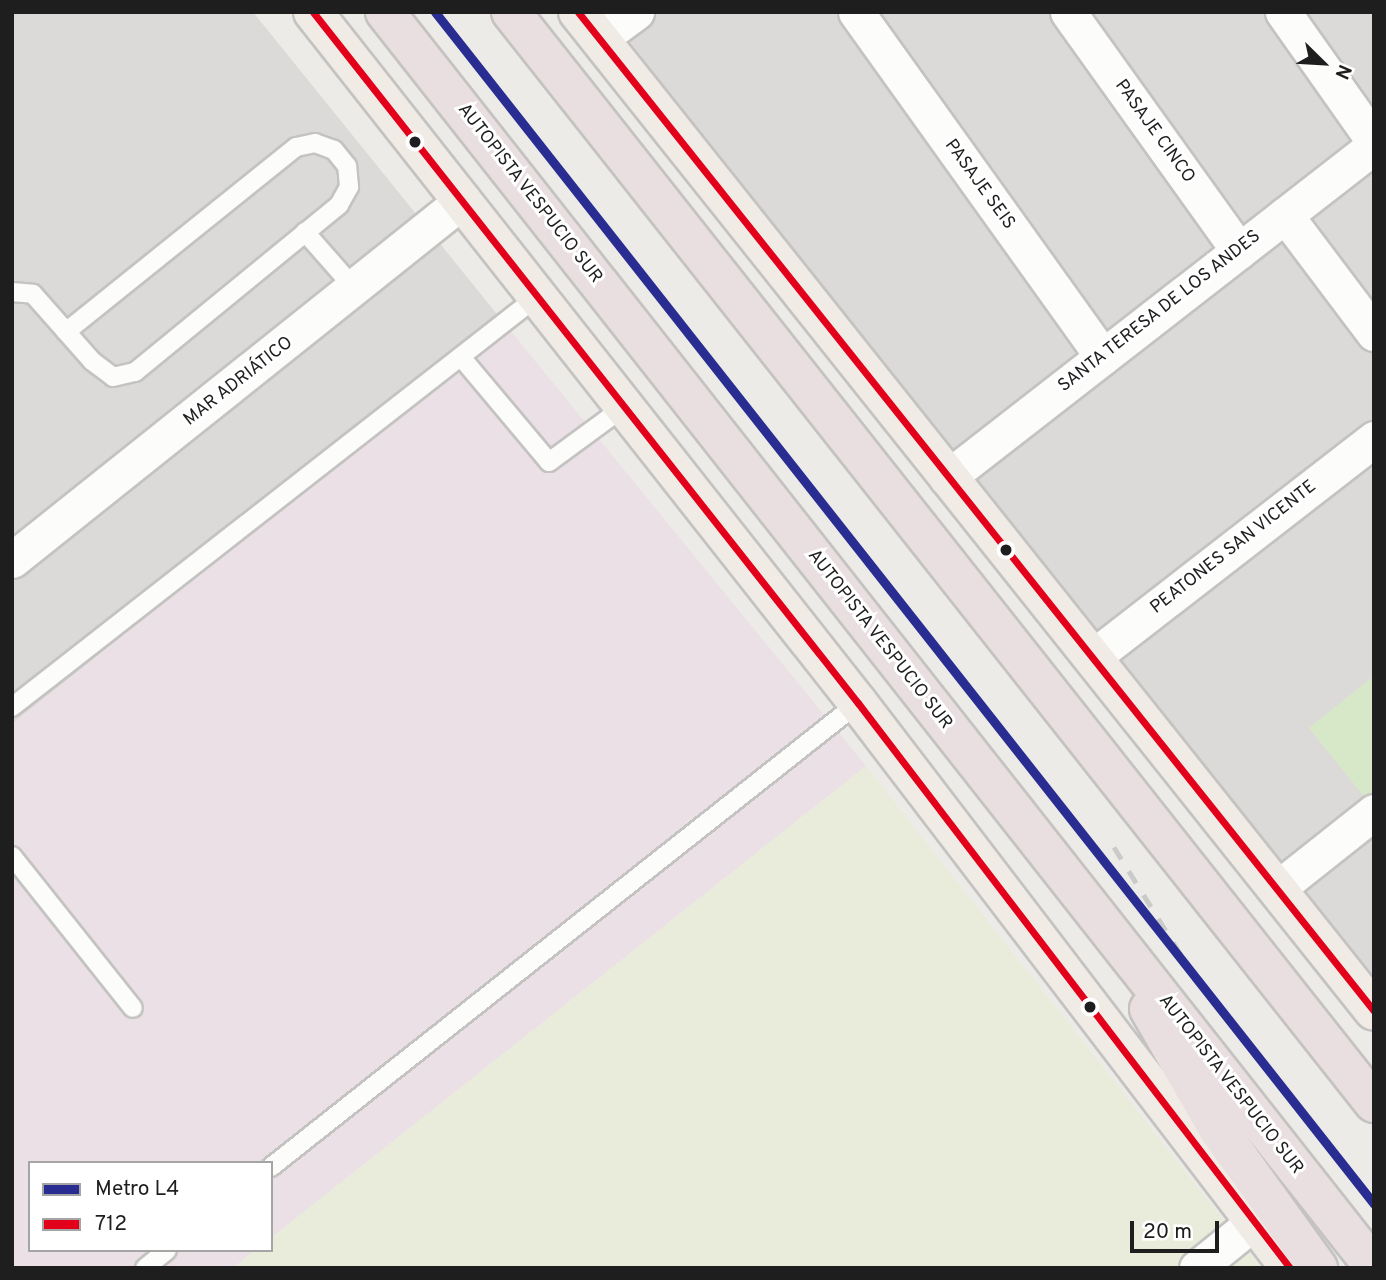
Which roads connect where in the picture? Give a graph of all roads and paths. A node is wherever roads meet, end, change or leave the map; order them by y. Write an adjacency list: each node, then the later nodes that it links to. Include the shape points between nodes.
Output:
1 (313, 12): 11 (main road)
2 (385, 12): 32 (highway, AUTOPISTA VESPUCIO SUR)
3 (511, 12): 35 (highway)
4 (636, 12): 8 (street)
5 (856, 12): 21 (street, PASAJE SEIS)
6 (1068, 12): 14 (street, PASAJE CINCO)
7 (1283, 12): 9 (street)
8 (589, 25): 24 (main road)
9 (1374, 141)
10 (1374, 146): 12 (street, SANTA TERESA DE LOS ANDES)
11 (463, 200): 15 (street, MAR ADRIÁTICO); 17 (main road)
12 (1285, 215): 14 (street, SANTA TERESA DE LOS ANDES); 19 (street)
13 (305, 232): 15 (lane); 18 (lane, via 135,372 113,377); 18 (lane, via 340,205 349,187 347,166 334,150 314,143 296,147)
14 (1239, 251): 21 (street, SANTA TERESA DE LOS ANDES)
15 (356, 290): 25 (street, MAR ADRIÁTICO)
16 (12, 292): 18 (lane, via 33,295)
17 (538, 296): 20 (lane); 22 (main road)
18 (66, 332)
19 (1374, 333)
20 (461, 357): 22 (lane, via 549,462); 28 (lane)
21 (1103, 357): 24 (street, SANTA TERESA DE LOS ANDES)
22 (624, 407): 27 (main road)
23 (1374, 439): 26 (street, PEATONES SAN VICENTE)
24 (947, 478): 26 (main road)
25 (17, 545)
26 (1093, 657): 31 (main road)
27 (858, 703): 36 (lane); 37 (main road)
28 (12, 707)
29 (1374, 812): 31 (street)
30 (12, 856): 33 (lane)
31 (1278, 888): 34 (main road)
32 (1108, 930): 39 (highway, AUTOPISTA VESPUCIO SUR); 43 (highway, via 1170,1052)
33 (133, 1009)
34 (1374, 1010)
35 (1374, 1104)
36 (273, 1165)
37 (1254, 1222): 41 (street); 42 (main road)
38 (165, 1252): 40 (lane)
39 (1374, 1267)
40 (145, 1268)
41 (1197, 1268)
42 (1290, 1268)
43 (1318, 1268)

